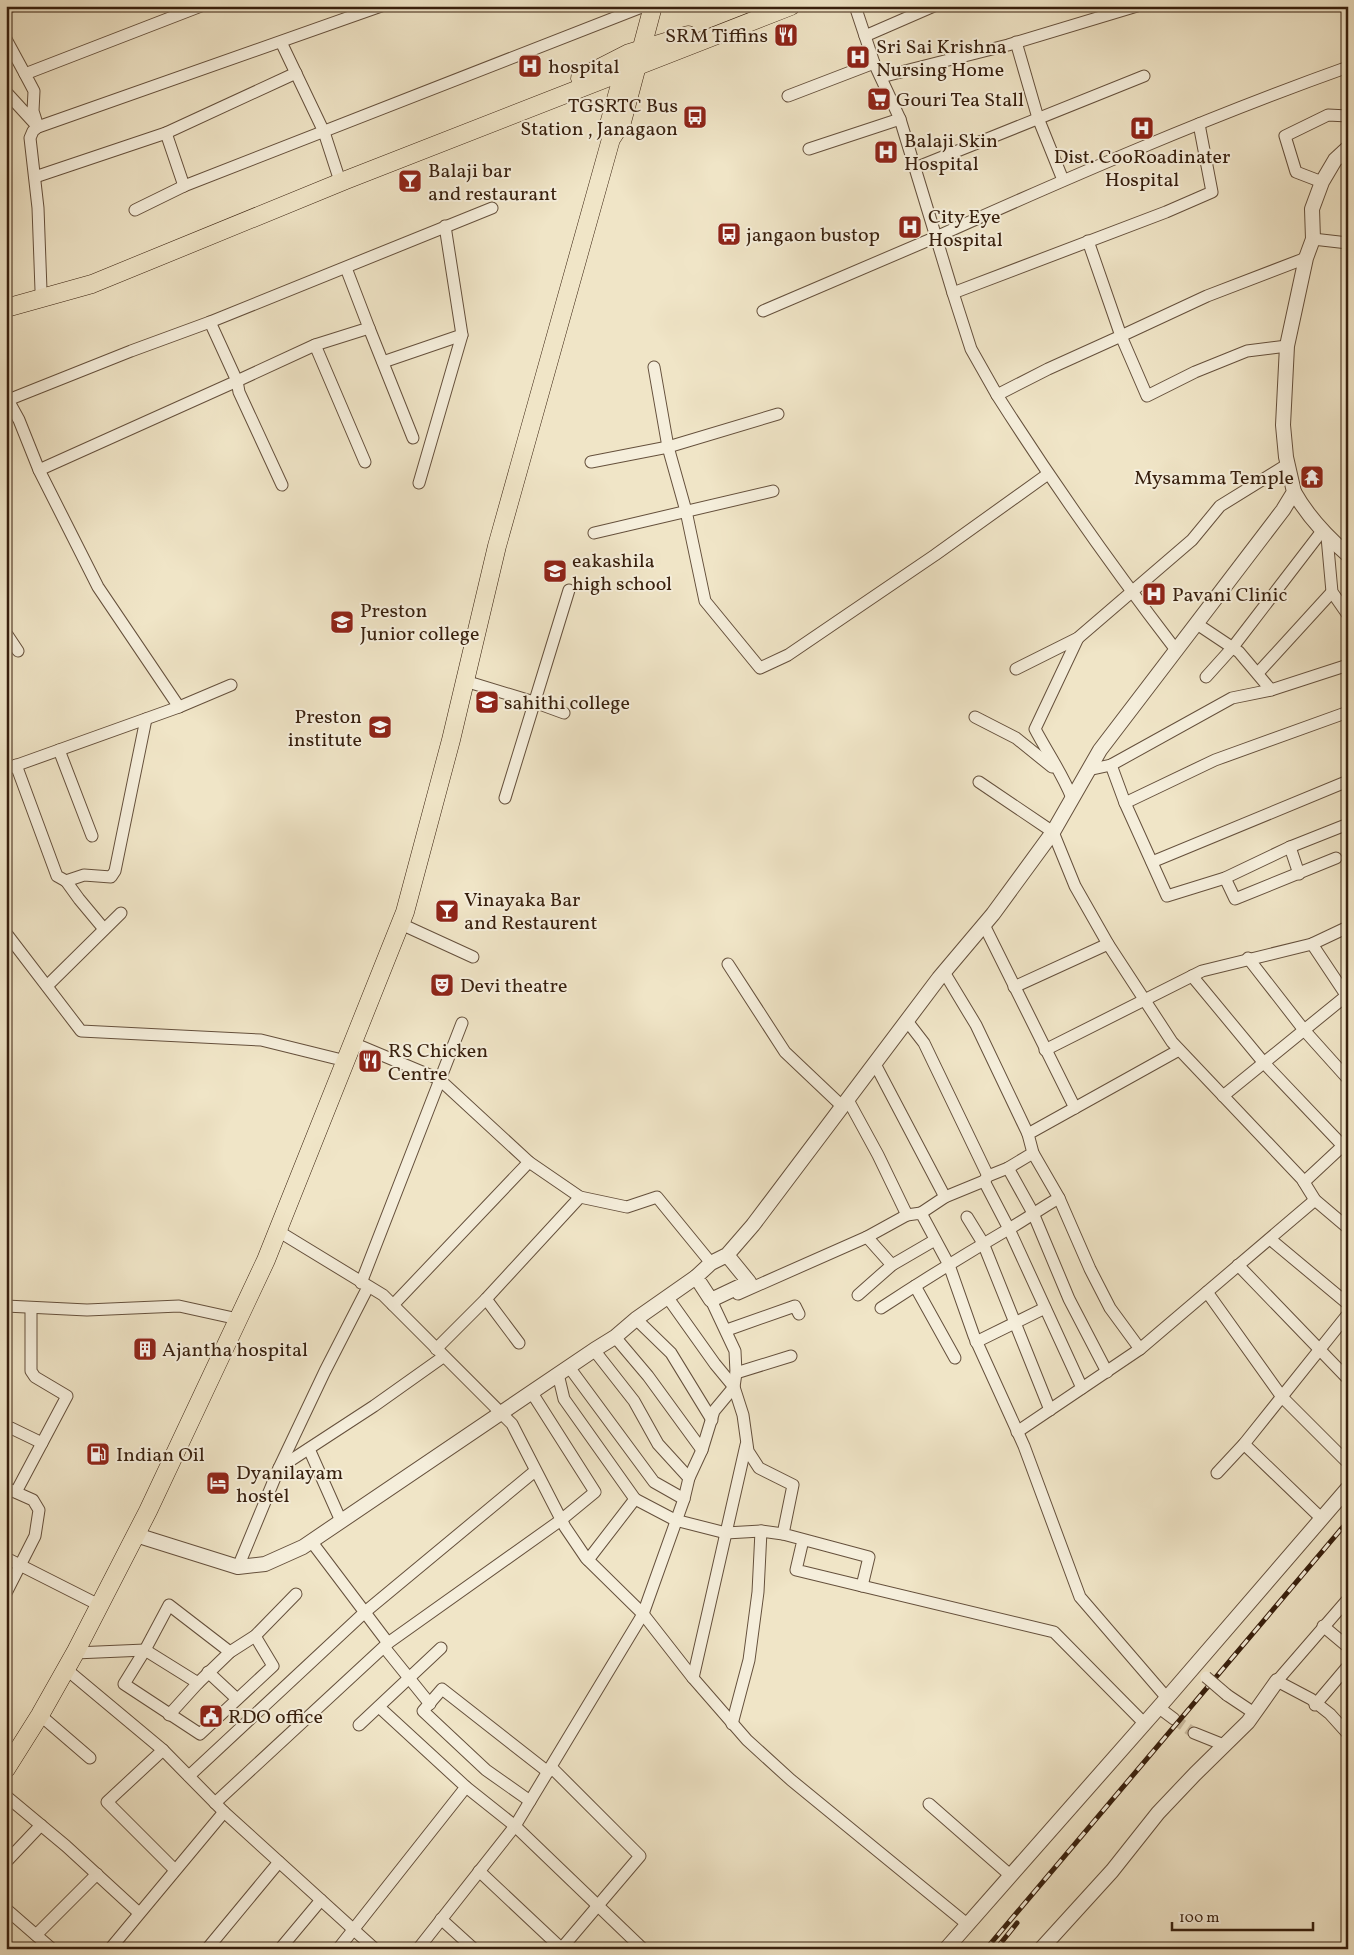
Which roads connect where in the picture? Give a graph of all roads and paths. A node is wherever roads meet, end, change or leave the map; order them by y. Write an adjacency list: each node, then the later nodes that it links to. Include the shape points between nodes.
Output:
1 (12, 6): 11 (street)
2 (200, 6): 20 (street)
3 (380, 6): 14 (street)
4 (642, 6): 16 (main road); 30 (street)
5 (654, 6): 16 (main road)
6 (762, 6): 16 (main road)
7 (791, 6): 16 (main road)
8 (855, 6): 12 (street)
9 (934, 6): 12 (street)
10 (1137, 6): 15 (street)
11 (6, 8)
12 (866, 36): 17 (street)
13 (6, 39): 20 (street)
14 (281, 42): 19 (street); 29 (street)
15 (1016, 42): 22 (street); 26 (street)
16 (634, 60): 35 (main road); 52 (main road, via 92,284); 95 (main road, via 622,122 611,140 522,452)
17 (874, 63): 22 (street); 24 (street)
18 (1348, 67): 28 (street)
19 (296, 73): 30 (street); 31 (street)
20 (25, 74): 29 (street, via 34,92 33,111)
21 (1144, 76): 26 (street)
22 (881, 77): 27 (street)
23 (6, 92): 29 (street)
24 (788, 96)
25 (1348, 116): 38 (street, via 1328,115 1285,136 1296,172)
26 (1038, 118): 34 (street); 37 (street)
27 (900, 119): 33 (street); 34 (street)
28 (1199, 124): 37 (street); 45 (street, via 1212,192)
29 (38, 128): 36 (street, via 30,138)
30 (324, 132): 35 (street); 39 (street)
31 (166, 133): 36 (street); 39 (street)
32 (1348, 148): 38 (street, via 1335,160)
33 (809, 149)
34 (915, 168): 43 (street)
35 (338, 175): 49 (main road, via 100,271)
36 (35, 177): 49 (street)
37 (1063, 180): 43 (street)
38 (1322, 182): 44 (street, via 1312,209)
39 (184, 186): 41 (street)
40 (492, 208): 42 (street)
41 (135, 210)
42 (445, 226): 48 (street); 56 (street)
43 (936, 237): 50 (street); 53 (street)
44 (1313, 239): 46 (street); 47 (street)
45 (1088, 241): 50 (street); 57 (street)
46 (1348, 243)
47 (1306, 258): 57 (street, via 1207,296); 59 (street)
48 (346, 268): 54 (street); 55 (street)
49 (42, 290): 51 (main road)
50 (953, 293): 63 (street, via 971,350)
51 (6, 300)
52 (6, 308)
53 (763, 310)
54 (210, 322): 62 (street); 64 (street, via 131,351)
55 (369, 328): 58 (street); 60 (street)
56 (462, 335): 60 (street); 73 (street)
57 (1121, 336): 59 (street, via 1147,396 1247,351); 63 (street)
58 (315, 345): 62 (street); 68 (street)
59 (1287, 346): 70 (street, via 1283,424)
60 (383, 362): 66 (street)
61 (654, 367): 67 (street)
62 (237, 381): 71 (street); 74 (street, via 239,392)
63 (997, 395): 72 (street)
64 (8, 406): 71 (street, via 28,440)
65 (778, 414): 67 (street)
66 (413, 438)
67 (668, 447): 69 (street); 77 (street)
68 (366, 462)
69 (591, 462)
70 (1288, 464): 76 (street); 83 (street, via 1220,506 1192,540)
71 (39, 470): 99 (street, via 98,587)
72 (1048, 474): 77 (street, via 788,655 760,668 705,601); 83 (street)
73 (419, 483)
74 (282, 485)
75 (773, 491): 77 (street)
76 (1294, 492): 79 (street); 85 (street)
77 (686, 511): 78 (street)
78 (594, 533)
79 (1324, 534): 80 (street); 82 (street); 88 (street)
80 (1348, 555)
81 (569, 590): 98 (street)
82 (1332, 592): 84 (street); 93 (street)
83 (1132, 593): 87 (street); 89 (street)
84 (1348, 615)
85 (1197, 624): 88 (street); 89 (street)
86 (6, 633): 90 (street)
87 (1078, 638): 92 (street); 108 (street, via 1035,729)
88 (1234, 647): 93 (street); 94 (street)
89 (1176, 650): 107 (street)
90 (18, 652)
91 (1348, 665): 97 (street)
92 (1016, 669)
93 (1258, 673): 97 (street)
94 (1206, 676)
95 (465, 681): 98 (street); 124 (main road)
96 (231, 685): 99 (street)
97 (1271, 690): 105 (street, via 1232,698)
98 (534, 702): 101 (street); 111 (street)
99 (179, 707): 103 (street)
100 (1348, 712): 113 (street, via 1215,760)
101 (564, 713)
102 (975, 717): 108 (street, via 1016,738)
103 (146, 718): 104 (street); 122 (street, via 115,871 111,877 84,875)
104 (59, 750): 106 (street); 116 (street)
105 (1111, 765): 107 (street); 113 (street)
106 (11, 767): 122 (street, via 57,876)
107 (1088, 770): 112 (street)
108 (1063, 776): 112 (street)
109 (1348, 781): 119 (street)
110 (979, 782): 115 (street)
111 (505, 798)
112 (1072, 798): 115 (street)
113 (1125, 802): 119 (street)
114 (1348, 824): 117 (street)
115 (1053, 832): 125 (street); 129 (street, via 1075,886)
116 (92, 836)
117 (1290, 847): 120 (street); 121 (street)
118 (1336, 858): 120 (street)
119 (1152, 862): 121 (street, via 1166,896)
120 (1299, 874): 121 (street, via 1235,900)
121 (1224, 878)
122 (66, 881): 127 (street)
123 (121, 913): 127 (street)
124 (401, 924): 131 (street); 143 (main road)
125 (984, 925): 134 (street); 137 (street)
126 (1348, 927): 130 (street)
127 (104, 929): 136 (street)
128 (6, 933): 136 (street)
129 (1108, 944): 137 (street); 139 (street)
130 (1312, 944): 132 (street); 138 (street)
131 (473, 957)
132 (1248, 958): 135 (street); 142 (street)
133 (728, 964): 152 (street, via 785,1052)
134 (944, 972): 140 (street); 154 (street, via 976,1025)
135 (1192, 976): 139 (street); 147 (street)
136 (47, 986): 146 (street, via 81,1031 261,1040)
137 (1014, 988): 144 (street)
138 (1347, 996): 142 (street)
139 (1143, 1000): 144 (street); 145 (street)
140 (908, 1021): 148 (street); 159 (street, via 924,1043)
141 (462, 1023): 149 (street)
142 (1304, 1030): 147 (street); 150 (street)
143 (353, 1043): 146 (main road); 149 (street)
144 (1046, 1050): 153 (street)
145 (1179, 1050): 151 (street); 153 (street)
146 (346, 1061): 171 (main road)
147 (1264, 1063): 151 (street); 155 (street)
148 (875, 1064): 152 (street); 162 (street)
149 (439, 1079): 157 (street); 182 (street)
150 (1348, 1080)
151 (1223, 1096): 160 (street)
152 (846, 1104): 167 (street, via 878,1155); 176 (street)
153 (1075, 1108): 154 (street)
154 (1028, 1134): 156 (street)
155 (1345, 1143): 160 (street)
156 (1033, 1153): 158 (street); 163 (street)
157 (529, 1162): 161 (street); 190 (street)
158 (1008, 1168): 159 (street); 166 (street)
159 (986, 1178): 162 (street); 170 (street)
160 (1304, 1182): 164 (street)
161 (580, 1197): 177 (street, via 627,1207 657,1197); 187 (street)
162 (945, 1197): 165 (street)
163 (1059, 1198): 166 (street); 204 (street, via 1110,1308)
164 (1315, 1200): 169 (street); 173 (street)
165 (921, 1213): 167 (street); 174 (street)
166 (1033, 1213): 170 (street); 211 (street, via 1069,1299)
167 (907, 1215): 172 (street)
168 (967, 1217): 175 (street)
169 (1348, 1228)
170 (1009, 1230): 175 (street); 194 (street)
171 (278, 1231): 182 (street); 198 (main road)
172 (867, 1237): 178 (street); 188 (street)
173 (1270, 1238): 180 (street); 189 (street)
174 (935, 1240): 178 (street); 179 (street)
175 (982, 1243): 179 (street); 199 (street)
176 (727, 1255): 177 (street); 188 (street, via 749,1282)
177 (711, 1263): 181 (street)
178 (892, 1265): 185 (street)
179 (950, 1265): 183 (street); 202 (street)
180 (1238, 1265): 184 (street); 205 (street)
181 (696, 1277): 186 (street); 188 (street)
182 (365, 1285): 190 (street); 229 (street)
183 (914, 1286): 193 (street); 209 (street)
184 (1207, 1292): 204 (street); 217 (street)
185 (858, 1294)
186 (668, 1298): 197 (street); 214 (street)
187 (486, 1300): 203 (street); 207 (street)
188 (713, 1303): 200 (street)
189 (1348, 1304)
190 (393, 1305): 207 (street)
191 (6, 1306): 192 (street)
192 (31, 1308): 198 (street, via 87,1310 179,1306); 224 (street, via 32,1371 35,1377 67,1396)
193 (881, 1308)
194 (1045, 1308): 199 (street); 215 (street)
195 (799, 1314): 200 (street, via 795,1306)
196 (1348, 1314): 205 (street)
197 (636, 1319): 201 (street); 220 (street, via 671,1353)
198 (238, 1320): 244 (main road)
199 (1016, 1323): 202 (street); 218 (street)
200 (727, 1330): 212 (street, via 735,1351)
201 (615, 1337): 206 (street); 227 (street)
202 (976, 1342): 222 (street)
203 (519, 1343)
204 (1140, 1349): 211 (street)
205 (1319, 1349): 213 (street); 217 (street)
206 (594, 1350): 210 (street); 232 (street, via 634,1401 658,1444)
207 (440, 1353): 219 (street); 226 (street)
208 (792, 1356): 212 (street)
209 (955, 1358)
210 (563, 1371): 216 (street); 235 (street, via 564,1399); 236 (street, via 654,1482)
211 (1106, 1372): 215 (street)
212 (736, 1373): 214 (street)
213 (1348, 1379)
214 (734, 1387): 220 (street, via 714,1411); 223 (street, via 744,1415)
215 (1082, 1388): 218 (street)
216 (532, 1392): 219 (street); 238 (street, via 595,1492)
217 (1282, 1397): 225 (street); 228 (street)
218 (1050, 1410): 222 (street)
219 (502, 1413): 230 (street, via 512,1424); 240 (street)
220 (712, 1420): 227 (street)
221 (11, 1428): 224 (street)
222 (1017, 1432): 275 (street, via 1080,1597)
223 (747, 1441): 242 (street); 243 (street, via 748,1451 759,1468 793,1485)
224 (42, 1443): 234 (street)
225 (1244, 1444): 231 (street); 237 (street)
226 (309, 1448): 229 (street); 240 (street)
227 (702, 1450): 232 (street)
228 (1348, 1463)
229 (279, 1468): 250 (street)
230 (535, 1471): 238 (street); 256 (street)
231 (1217, 1473)
232 (689, 1478): 236 (street)
233 (1348, 1488): 237 (street)
234 (11, 1490): 249 (street, via 33,1500 39,1510 36,1536)
235 (635, 1499): 239 (street); 248 (street)
236 (684, 1499): 239 (street)
237 (1321, 1518): 266 (street)
238 (561, 1520): 248 (street); 260 (street)
239 (675, 1520): 242 (street); 257 (street)
240 (341, 1521): 246 (street)
241 (761, 1531): 242 (street); 243 (street); 284 (street, via 758,1592 749,1660)
242 (726, 1533): 271 (street)
243 (783, 1534): 245 (street)
244 (136, 1535): 250 (street); 255 (main road)
245 (803, 1540): 251 (street, via 869,1557); 251 (street, via 796,1570)
246 (311, 1541): 250 (street, via 265,1564); 256 (street)
247 (6, 1558): 249 (street)
248 (588, 1560): 257 (street)
249 (21, 1565): 252 (street); 255 (street)
250 (238, 1567)
251 (862, 1586): 283 (street, via 1054,1632)
252 (6, 1593)
253 (296, 1594): 259 (street)
254 (1348, 1599): 258 (street)
255 (99, 1605): 265 (main road)
256 (365, 1612): 260 (street); 293 (street)
257 (644, 1614): 271 (street); 292 (street)
258 (1323, 1626): 261 (street); 272 (street)
259 (254, 1636): 264 (street); 274 (street, via 273,1666)
260 (386, 1645): 270 (street); 297 (street)
261 (1348, 1647)
262 (441, 1648): 270 (street)
263 (145, 1650): 264 (street, via 169,1604); 265 (street); 273 (street); 281 (street, via 124,1684)
264 (230, 1652): 269 (street)
265 (75, 1653): 268 (main road)
266 (1194, 1666): 275 (street); 279 (street, bridge)
267 (1348, 1666): 277 (street)
268 (66, 1669): 280 (main road); 289 (street)
269 (208, 1672): 273 (street); 274 (street)
270 (410, 1678): 276 (street); 278 (street)
271 (693, 1678): 284 (street)
272 (1277, 1681): 277 (street); 279 (street)
273 (198, 1682): 281 (street)
274 (237, 1699): 281 (street, via 200,1734)
275 (1162, 1703): 282 (street); 283 (street)
276 (430, 1704): 292 (street, via 442,1690); 296 (street, via 423,1711 486,1770)
277 (1315, 1704): 286 (street)
278 (378, 1707): 285 (street); 294 (street)
279 (1254, 1713): 288 (street)
280 (40, 1715): 290 (street); 291 (main road)
281 (169, 1715)
282 (1174, 1719)
283 (1144, 1723): 307 (street)
284 (732, 1724): 313 (street, via 791,1780)
285 (359, 1725)
286 (1347, 1732)
287 (1194, 1733): 288 (street)
288 (1224, 1745): 327 (street, via 1158,1813 1112,1871)
289 (163, 1750): 293 (street); 304 (street, via 107,1802)
290 (90, 1758)
291 (6, 1769)
292 (550, 1770): 296 (street); 309 (street, via 640,1856)
293 (189, 1776): 297 (street)
294 (466, 1786): 301 (street); 314 (street)
295 (6, 1796): 300 (street)
296 (530, 1801): 301 (street)
297 (215, 1803): 299 (street)
298 (928, 1804): 307 (street)
299 (224, 1812): 303 (street); 304 (street)
300 (41, 1825): 302 (street); 306 (street)
301 (515, 1826): 305 (street); 309 (street)
302 (6, 1862)
303 (279, 1862): 308 (street); 318 (street)
304 (175, 1870): 311 (street)
305 (479, 1871): 312 (street); 324 (street)
306 (97, 1874): 311 (street); 315 (street)
307 (1010, 1875): 313 (street)
308 (321, 1900): 314 (street); 319 (street)
309 (597, 1904): 324 (street); 325 (street)
310 (6, 1909): 315 (street)
311 (139, 1913): 317 (street)
312 (442, 1919): 322 (street); 323 (street)
313 (967, 1924): 326 (street)
314 (352, 1928): 320 (street); 321 (street)
315 (36, 1935): 316 (street)
316 (52, 1949)
317 (110, 1949)
318 (207, 1949)
319 (280, 1949)
320 (338, 1949)
321 (375, 1949)
322 (418, 1949)
323 (474, 1949)
324 (561, 1949)
325 (643, 1949)
326 (946, 1949)
327 (1041, 1949)

